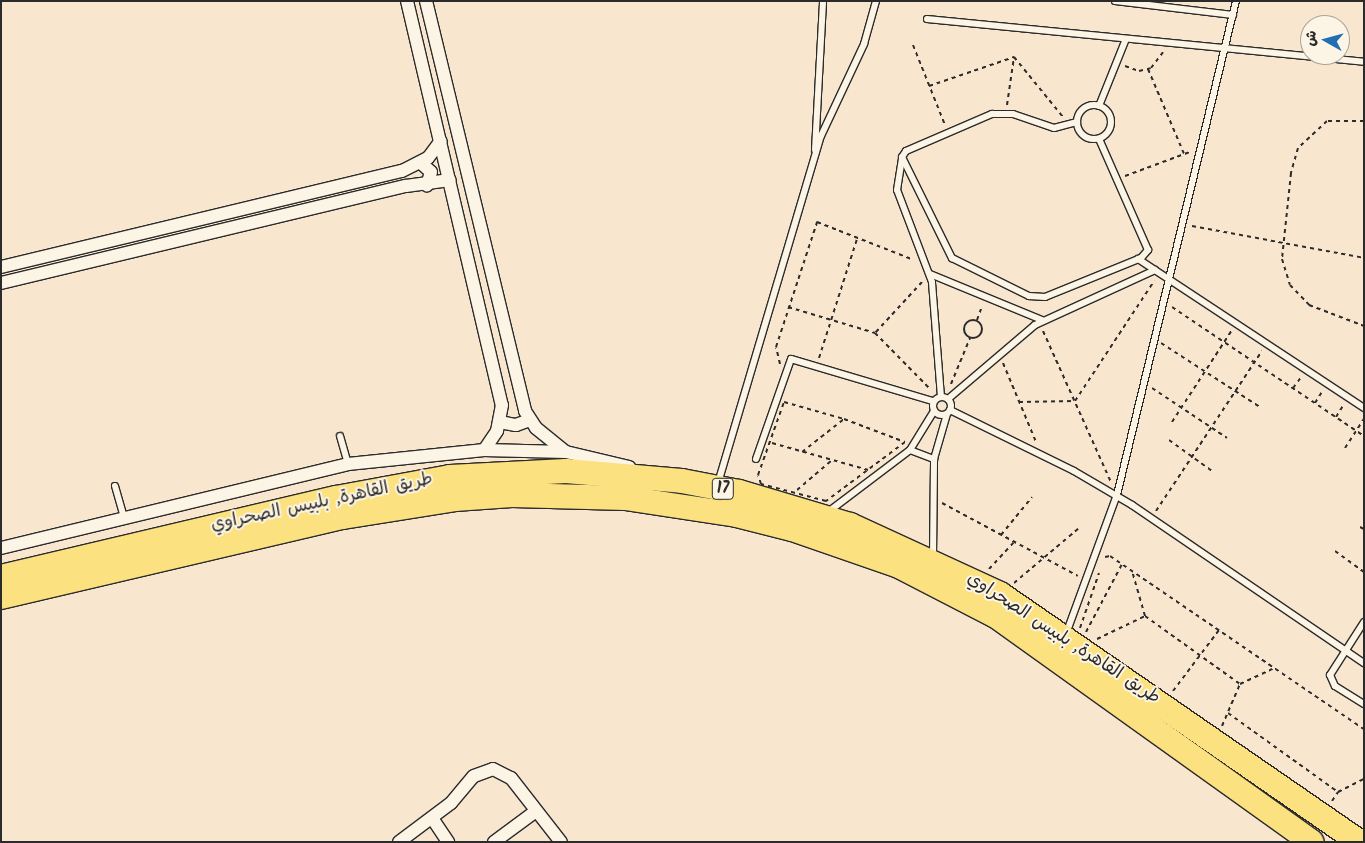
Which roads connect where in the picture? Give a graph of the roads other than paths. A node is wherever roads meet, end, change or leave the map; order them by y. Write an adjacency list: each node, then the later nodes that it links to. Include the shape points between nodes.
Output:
1 (407, 1): 2 (street); 11 (street)
2 (417, 1)
3 (426, 1): 10 (street)
4 (822, 1): 19 (lane)
5 (876, 1): 19 (lane, via 864,44 835,101)
6 (1115, 1): 8 (lane)
7 (1236, 1): 8 (lane)
8 (1233, 15): 13 (lane)
9 (927, 19): 12 (lane)
10 (431, 21): 11 (street, via 420,19); 35 (street)
11 (413, 26): 18 (street)
12 (1126, 39): 13 (lane); 15 (lane)
13 (1225, 48): 14 (lane); 28 (lane)
14 (1364, 62)
15 (1099, 106): 16 (lane, via 1084,109); 17 (lane, via 1111,122)
16 (1077, 122): 17 (lane, via 1084,136); 20 (lane, via 1054,128 1005,113 982,116 947,131)
17 (1099, 138): 24 (lane, via 1147,242 1146,254)
18 (441, 141): 21 (street); 22 (street)
19 (815, 154): 46 (lane)
20 (902, 157): 24 (lane, via 952,258 1029,296 1050,296); 27 (lane, via 897,190)
21 (421, 163): 23 (street, via 431,172); 25 (street, via 402,172)
22 (450, 180): 23 (street); 36 (street, via 502,405)
23 (427, 184): 29 (street)
24 (1138, 259): 26 (lane)
25 (1, 267)
26 (1157, 272): 28 (lane); 30 (lane)
27 (930, 274): 30 (lane); 31 (lane)
28 (1169, 280): 32 (lane); 47 (lane)
29 (1, 283)
30 (1041, 321): 31 (lane)
31 (941, 398): 33 (lane); 34 (lane); 41 (lane, via 794,358 785,368 766,442)
32 (1364, 408)
33 (934, 411): 34 (lane); 39 (lane)
34 (949, 412): 42 (lane); 47 (lane, via 1041,454)
35 (530, 420): 36 (street, via 516,425); 40 (street)
36 (500, 422): 38 (street)
37 (340, 436): 43 (lane)
38 (484, 450): 40 (street); 43 (street)
39 (910, 450): 42 (lane); 48 (lane)
40 (566, 452): 44 (street)
41 (756, 458)
42 (934, 460): 51 (lane)
43 (348, 464): 49 (street)
44 (682, 481): 46 (highway, طريق القاهرة, بلبيس الصحراوي / 17); 52 (highway, طريق القاهرة, بلبيس الصحراوي / 17, via 566,471 450,477 336,498)
45 (115, 486): 49 (lane)
46 (716, 488): 48 (highway, طريق القاهرة, بلبيس الصحراوي / 17)
47 (1117, 496): 55 (lane, via 1087,581); 56 (lane)
48 (823, 516): 51 (highway, طريق القاهرة, بلبيس الصحراوي / 17)
49 (124, 518): 50 (street)
50 (1, 548)
51 (933, 560): 55 (highway, طريق القاهرة, بلبيس الصحراوي / 17, via 1000,594)
52 (1, 578)
53 (1, 597): 62 (highway, طريق القاهرة, بلبيس الصحراوي / 17, via 399,506 521,495 682,504 820,537 950,590 1056,655)
54 (1364, 622): 56 (lane)
55 (1078, 640): 60 (highway, طريق القاهرة, بلبيس الصحراوي / 17)
56 (1344, 650): 57 (lane); 58 (lane, via 1332,667 1330,679)
57 (1364, 663)
58 (1364, 704)
59 (536, 811): 61 (street, via 511,778 493,769 474,776); 65 (street); 66 (street)
60 (1322, 813): 62 (highway, via 1317,831); 67 (highway, طريق القاهرة, بلبيس الصحراوي / 17)
61 (432, 818): 63 (street); 64 (street)
62 (1308, 839)
63 (399, 842)
64 (448, 842)
65 (494, 842)
66 (561, 842)
67 (1359, 842)

